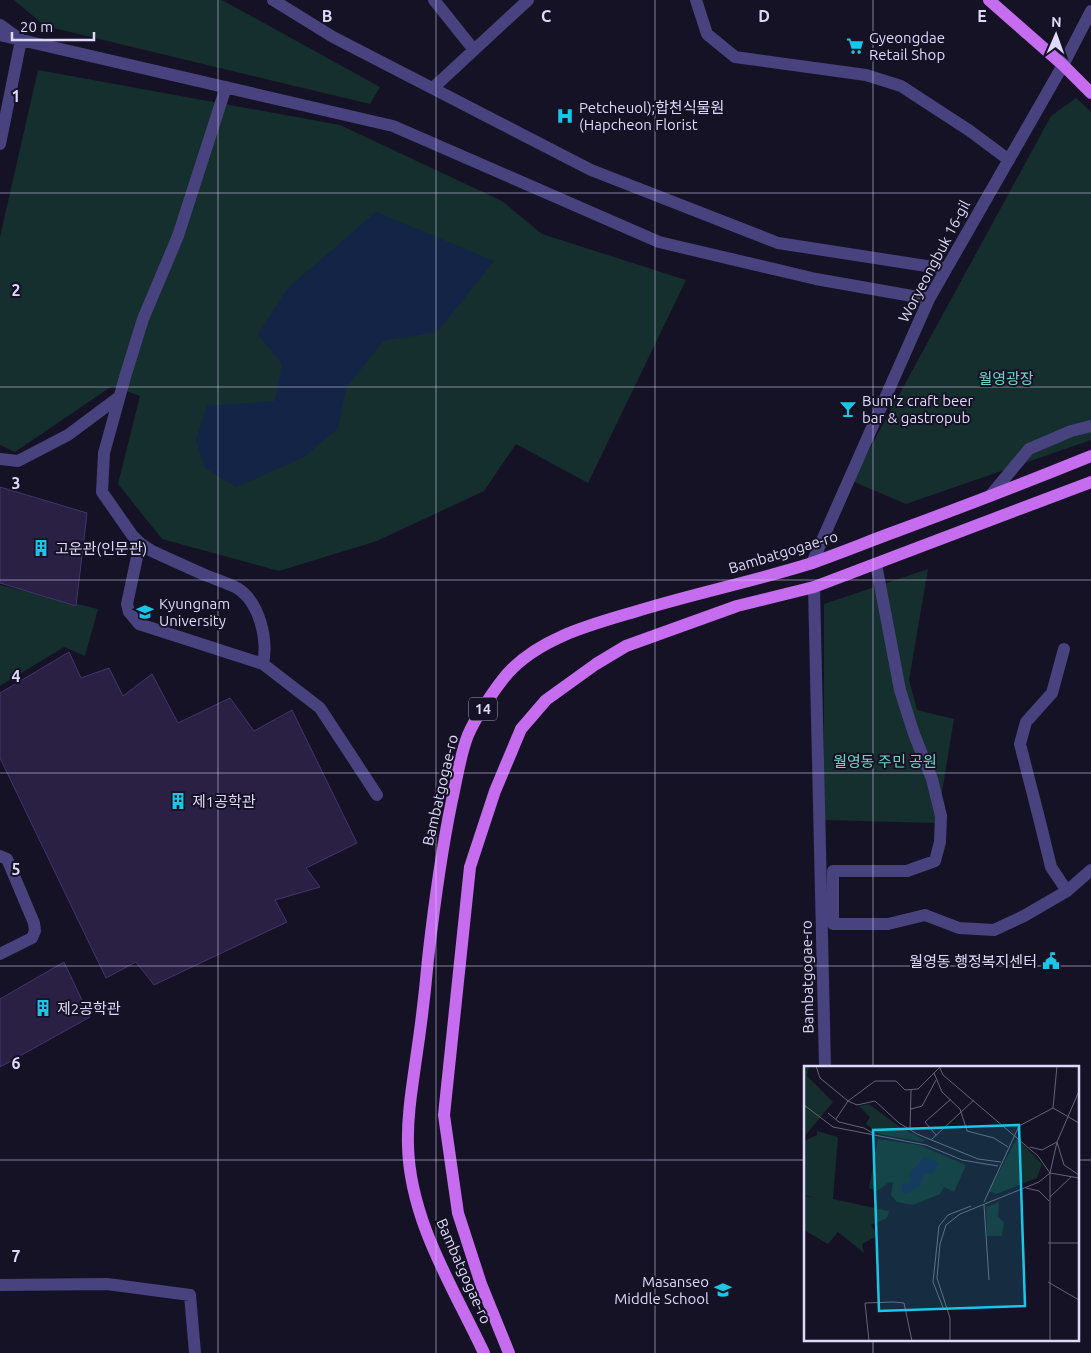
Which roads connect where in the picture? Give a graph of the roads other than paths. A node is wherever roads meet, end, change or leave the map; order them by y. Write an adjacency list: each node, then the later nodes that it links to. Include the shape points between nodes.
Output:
1 (434, 0): 10 (street)
2 (528, 0): 10 (street)
3 (696, 0): 16 (street, via 707,34 735,57 866,75 901,86)
4 (989, 0): 11 (main road)
5 (278, 2): 13 (street, via 334,36)
6 (1091, 12): 11 (street, Woryeongbuk 16-gil)
7 (0, 25): 9 (street)
8 (0, 35): 9 (street)
9 (21, 40): 12 (street); 15 (street)
10 (474, 50): 13 (street)
11 (1063, 65): 14 (main road); 16 (street, Woryeongbuk 16-gil)
12 (226, 88): 18 (street, via 393,126 659,242 816,279); 19 (street, via 178,236 143,319)
13 (433, 88): 17 (street, via 591,170 778,243)
14 (1091, 93)
15 (0, 144)
16 (1009, 160): 17 (street, Woryeongbuk 16-gil)
17 (946, 269): 18 (street, Woryeongbuk 16-gil)
18 (929, 299): 26 (street, Woryeongbuk 16-gil)
19 (119, 397): 22 (street, via 68,435 18,461); 25 (street, via 104,453 102,492)
20 (1091, 426): 24 (street, via 1029,449)
21 (1091, 456): 24 (main road, Bambatgogae-ro / 14)
22 (0, 459)
23 (1091, 482): 27 (main road, Bambatgogae-ro)
24 (990, 496): 26 (main road, Bambatgogae-ro / 14)
25 (140, 543): 30 (street, via 238,589 250,601 264,634 266,653); 30 (street, via 127,604 128,612 139,624)
26 (812, 563): 39 (main road, Bambatgogae-ro / 14, via 650,607 564,635 508,673 468,734 441,861 410,1106 408,1146 416,1196 429,1239)
27 (876, 564): 28 (main road, Bambatgogae-ro); 34 (street, via 900,690 932,779 941,816 940,842 936,860 907,871 833,871 833,924 888,924 925,915 959,928 994,930)
28 (814, 587): 36 (street, Bambatgogae-ro); 40 (main road, Bambatgogae-ro, via 737,606 626,646 596,664 546,700 521,729 495,791 470,867 444,1115 458,1213)
29 (1064, 649): 34 (street, via 1052,693 1026,722 1020,744 1051,867)
30 (263, 664): 31 (street, via 320,708)
31 (377, 796)
32 (0, 856): 35 (street, via 6,859 36,931 32,938)
33 (1091, 870): 34 (street)
34 (1067, 891)
35 (0, 954)
36 (825, 1066)
37 (0, 1285): 38 (street, via 107,1284 190,1295)
38 (195, 1353)
39 (484, 1353)
40 (509, 1353)

